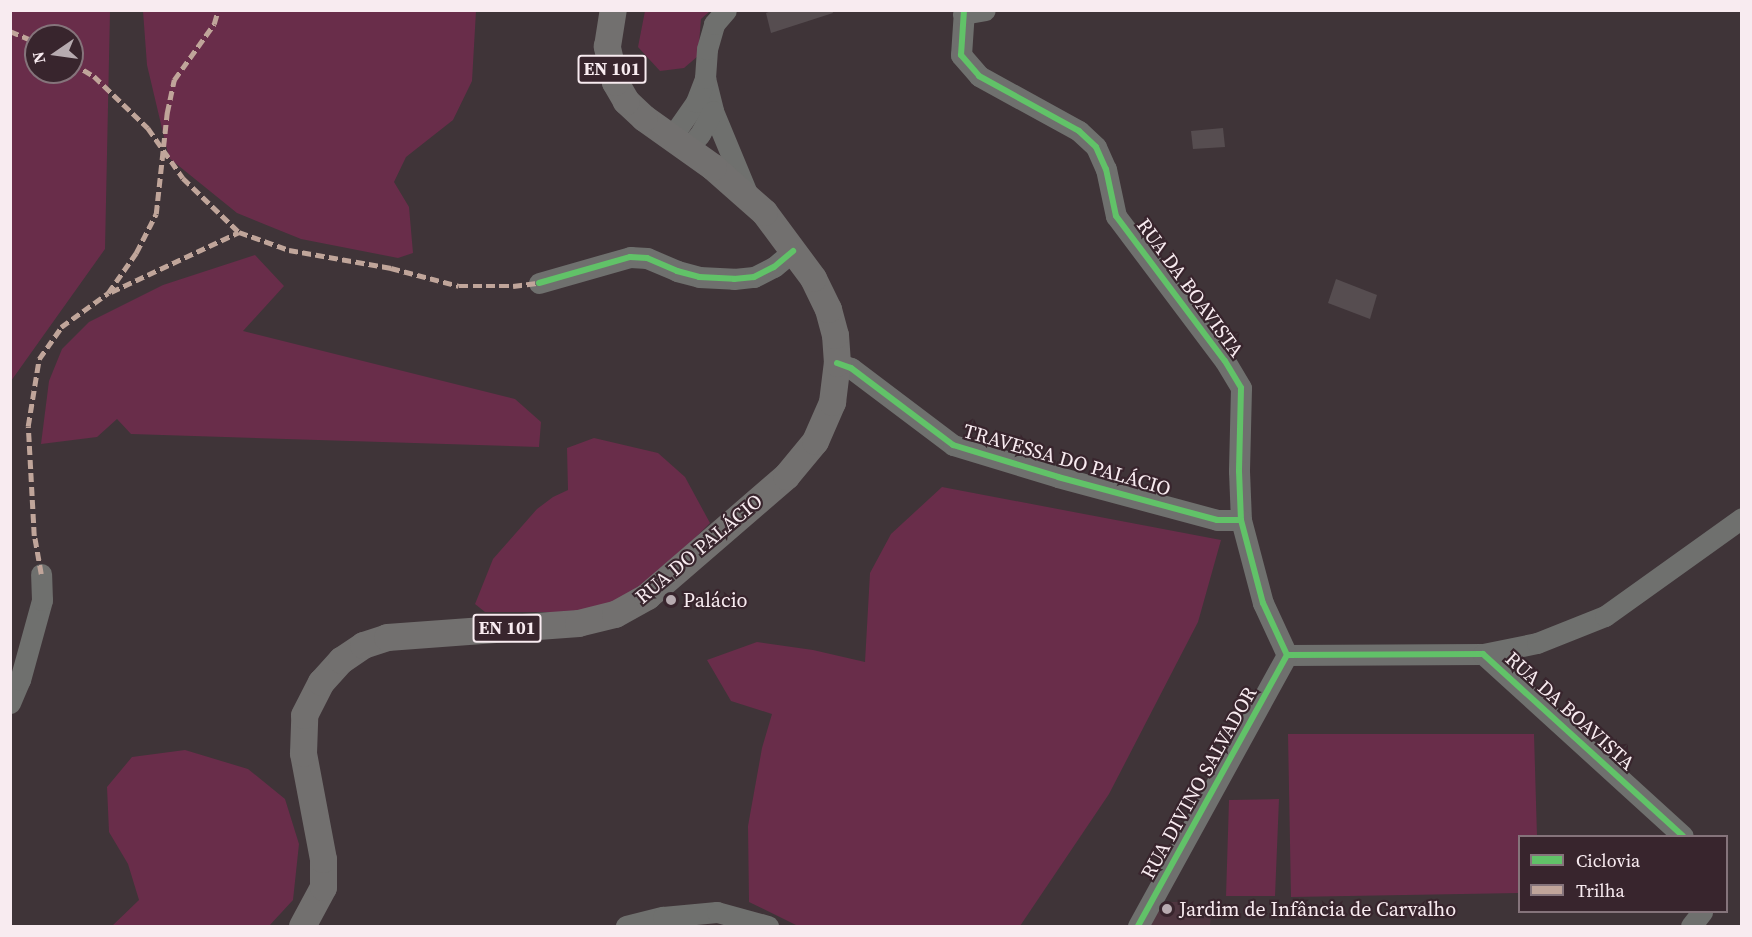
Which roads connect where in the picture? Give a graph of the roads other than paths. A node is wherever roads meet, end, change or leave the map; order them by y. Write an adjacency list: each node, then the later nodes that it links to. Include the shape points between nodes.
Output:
1 (613, 10): 7 (main road, EN 101, via 607,46 615,81 626,100 644,118)
2 (726, 10): 5 (street, via 714,24)
3 (985, 10): 4 (street)
4 (964, 12): 13 (street, RUA DA BOAVISTA, via 961,55 979,76 1079,131 1096,147 1106,169 1116,216 1226,362 1241,388)
5 (705, 78): 6 (street); 7 (street)
6 (713, 111): 7 (street, via 700,134); 8 (street)
7 (679, 143): 8 (main road, EN 101)
8 (749, 199): 9 (main road, EN 101, via 764,212)
9 (793, 251): 10 (street, via 754,277 699,277 647,258 630,257); 11 (main road, EN 101, via 813,278 828,309)
10 (539, 283)
11 (837, 363): 13 (street, TRAVESSA DO PALÁCIO, via 851,368 953,445 1217,520); 20 (main road, RUA DO PALÁCIO / EN 101, via 832,402 815,441 786,476 647,596 615,614 578,622 387,637 363,645 341,660 321,682 304,715 303,753 323,859 322,887)
12 (1742, 519): 15 (street, via 1605,616 1537,643)
13 (1241, 520): 16 (street, RUA DA BOAVISTA, via 1263,603)
14 (41, 574): 17 (street, via 42,600)
15 (1483, 654): 16 (street, RUA DA BOAVISTA); 18 (street, RUA DA BOAVISTA)
16 (1287, 655): 23 (street, RUA DIVINO SALVADOR)
17 (10, 703)
18 (1681, 835)
19 (1701, 913): 24 (street)
20 (302, 927)
21 (627, 927): 22 (street, via 663,917 717,912)
22 (768, 927)
23 (1138, 927)
24 (1691, 927)

